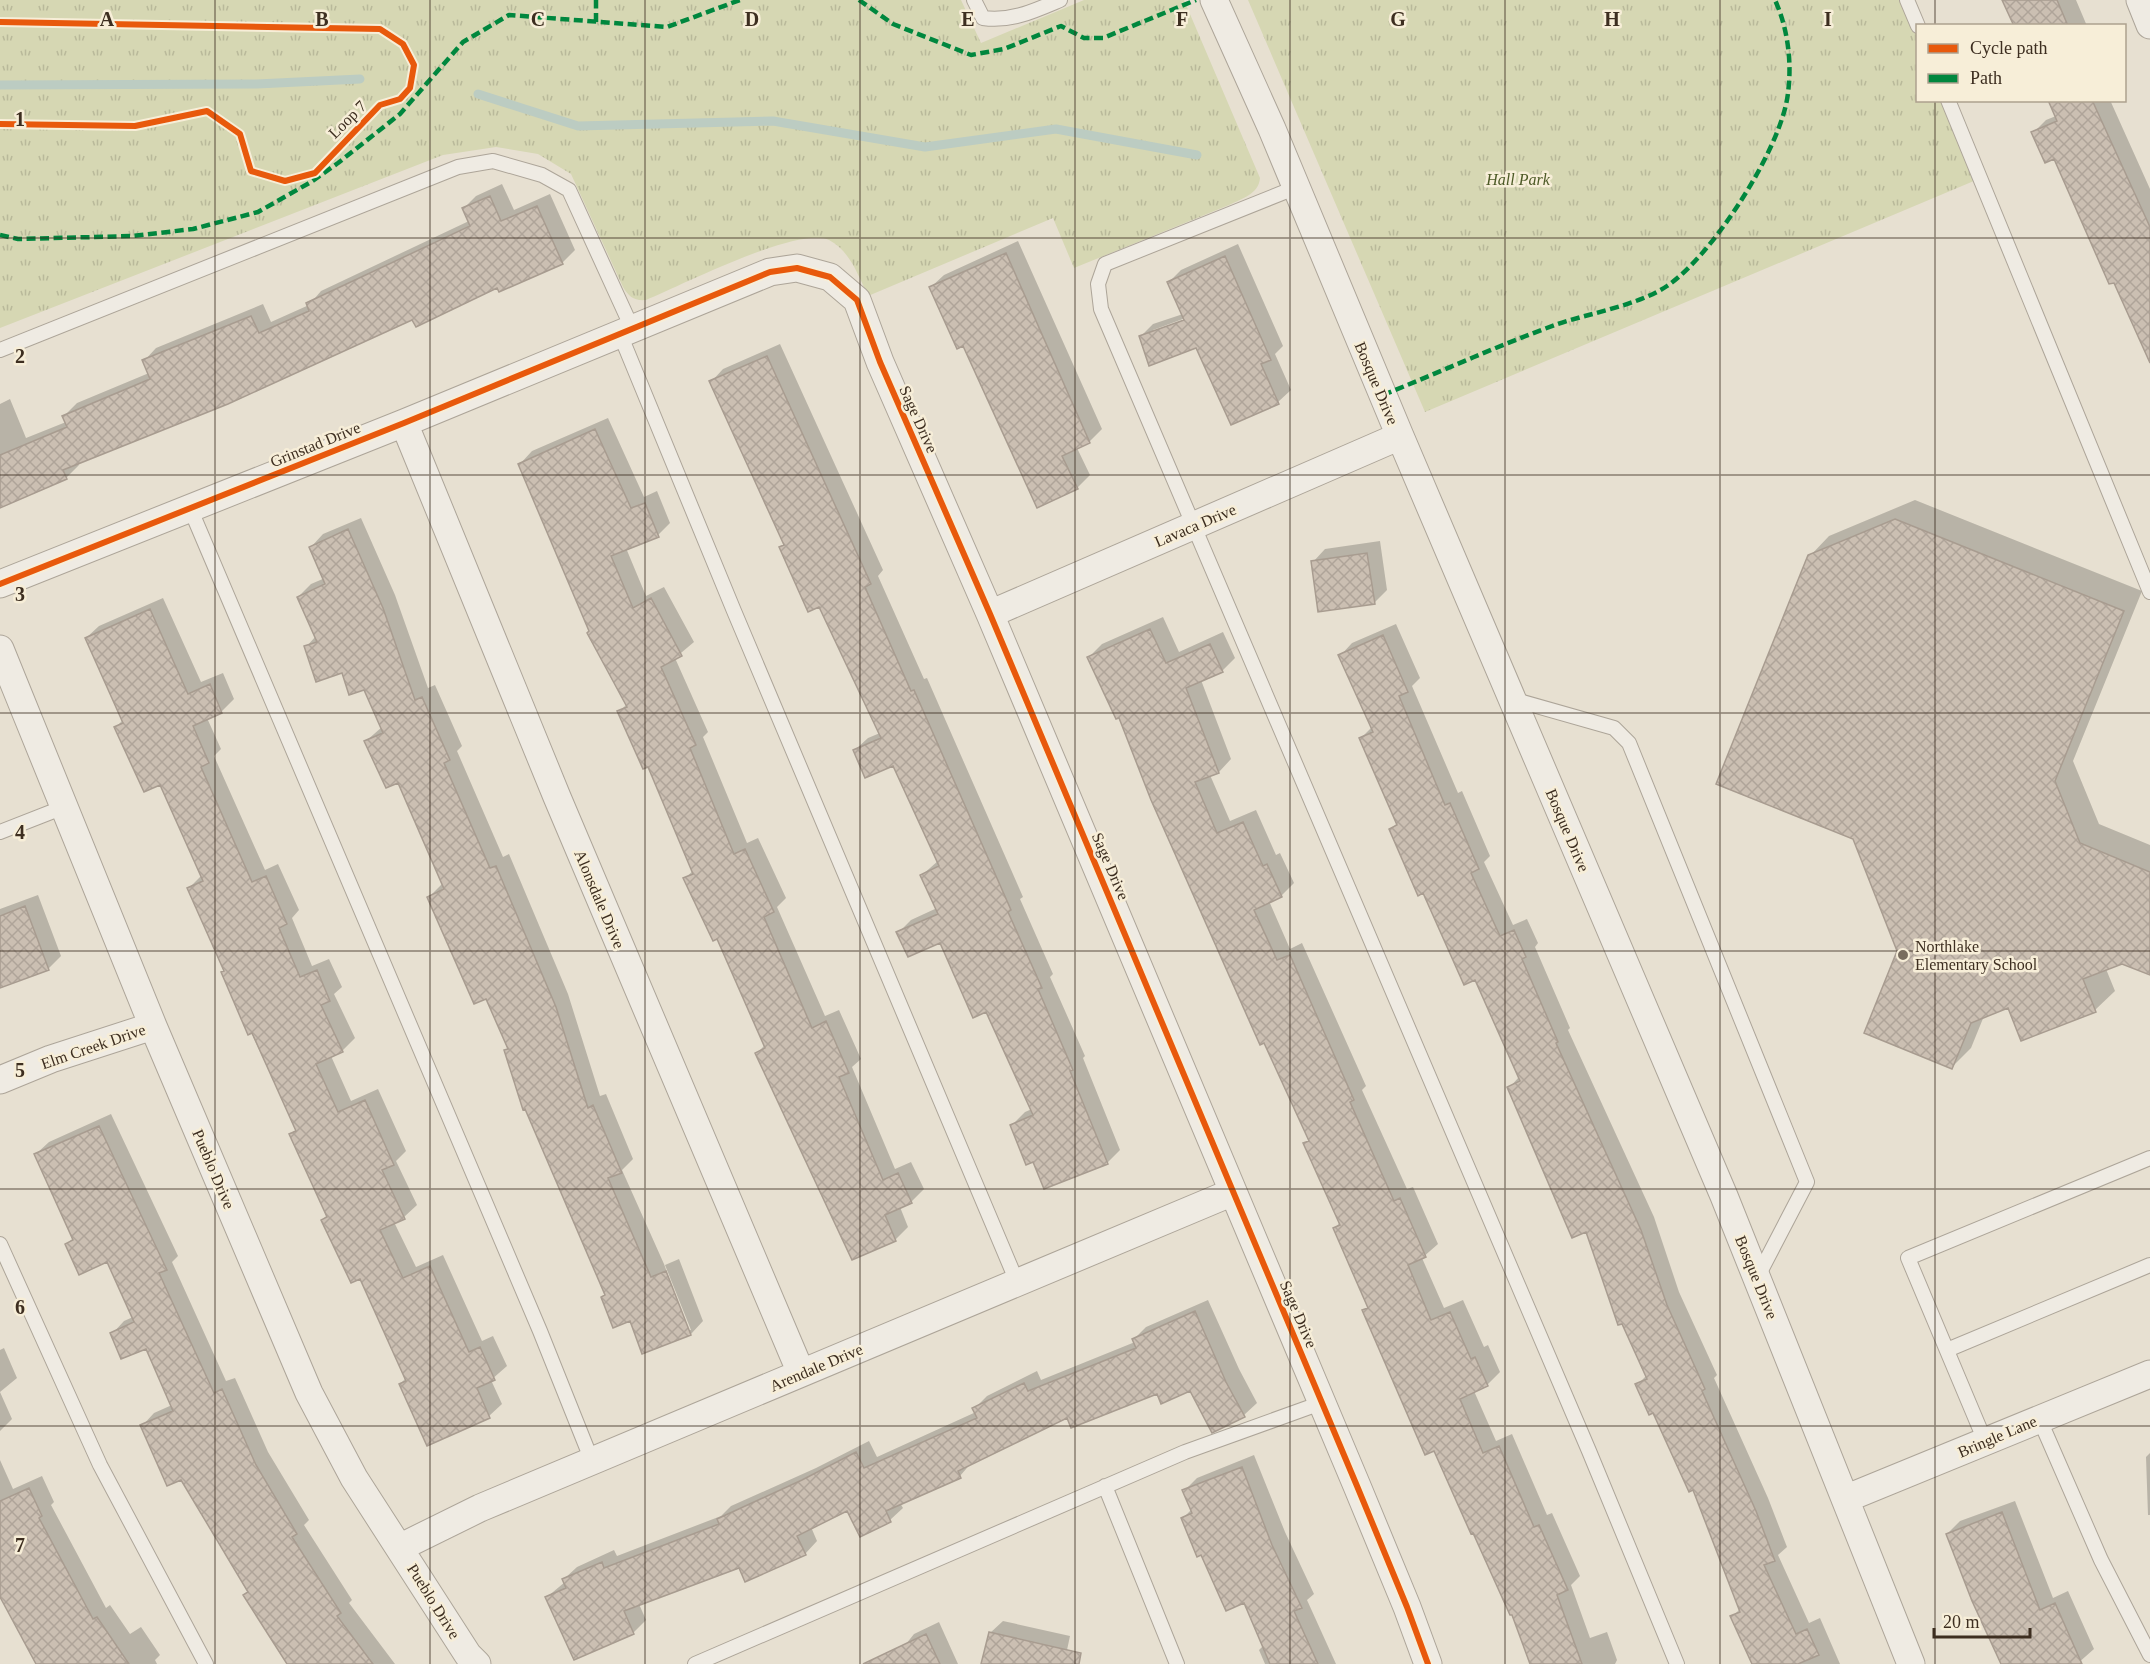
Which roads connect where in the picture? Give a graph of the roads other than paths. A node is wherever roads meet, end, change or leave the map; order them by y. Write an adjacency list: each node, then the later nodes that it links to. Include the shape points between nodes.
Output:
1 (975, 0): 2 (lane, via 983,18 999,20 1024,15)
2 (1060, 0)
3 (1214, 0): 9 (street, Bosque Drive)
4 (1907, 0): 6 (lane)
5 (2140, 0): 7 (street)
6 (1916, 24)
7 (2150, 25)
8 (1949, 102): 17 (lane)
9 (1296, 187): 13 (street, Bosque Drive); 15 (lane, via 1106,264 1098,284 1101,309)
10 (630, 329): 11 (lane, via 569,190 542,175 493,161 458,167); 12 (street, Grinstad Drive); 18 (street, Sage Drive, via 770,272 796,268 830,277 857,300 880,362); 30 (lane, via 734,611)
11 (0, 350)
12 (404, 423): 14 (street, Grinstad Drive); 32 (street, Alonsdale Drive, via 556,798)
13 (1400, 436): 15 (street, Lavaca Drive); 20 (street, Bosque Drive)
14 (190, 508): 16 (street, Grinstad Drive); 37 (lane)
15 (1194, 525): 18 (street, Lavaca Drive); 47 (lane)
16 (0, 584)
17 (2150, 592)
18 (990, 614): 26 (street, Sage Drive)
19 (0, 649): 21 (street, Pueblo Drive)
20 (1512, 699): 29 (street, Bosque Drive); 29 (lane, via 1614,728 1629,743 1807,1182)
21 (64, 807): 22 (lane); 23 (street, Pueblo Drive)
22 (0, 832)
23 (153, 1026): 24 (street, Elm Creek Drive); 40 (street, Pueblo Drive, via 309,1393 354,1478)
24 (0, 1080)
25 (2150, 1158): 31 (lane, via 1908,1258)
26 (1233, 1192): 30 (street, Arendale Drive); 34 (street, Sage Drive)
27 (0, 1244): 42 (lane, via 100,1465)
28 (2150, 1265): 31 (lane)
29 (1757, 1278): 39 (street, Bosque Drive)
30 (1017, 1282): 32 (street, Arendale Drive)
31 (1947, 1350): 36 (lane)
32 (801, 1373): 37 (street, Arendale Drive)
33 (2150, 1374): 35 (street, Bringle Lane)
34 (1321, 1403): 38 (lane, via 1185,1452); 46 (street, Sage Drive)
35 (2039, 1418): 36 (street, Bringle Lane); 41 (lane, via 2101,1560)
36 (1985, 1441): 39 (street, Bringle Lane)
37 (592, 1461): 40 (street, Arendale Drive, via 480,1508)
38 (1105, 1486): 44 (lane); 45 (lane)
39 (1845, 1499): 48 (street, Bosque Drive)
40 (401, 1547): 43 (street, Pueblo Drive)
41 (2150, 1655)
42 (206, 1664)
43 (477, 1664)
44 (695, 1664)
45 (1177, 1664)
46 (1428, 1664)
47 (1677, 1664)
48 (1911, 1664)

